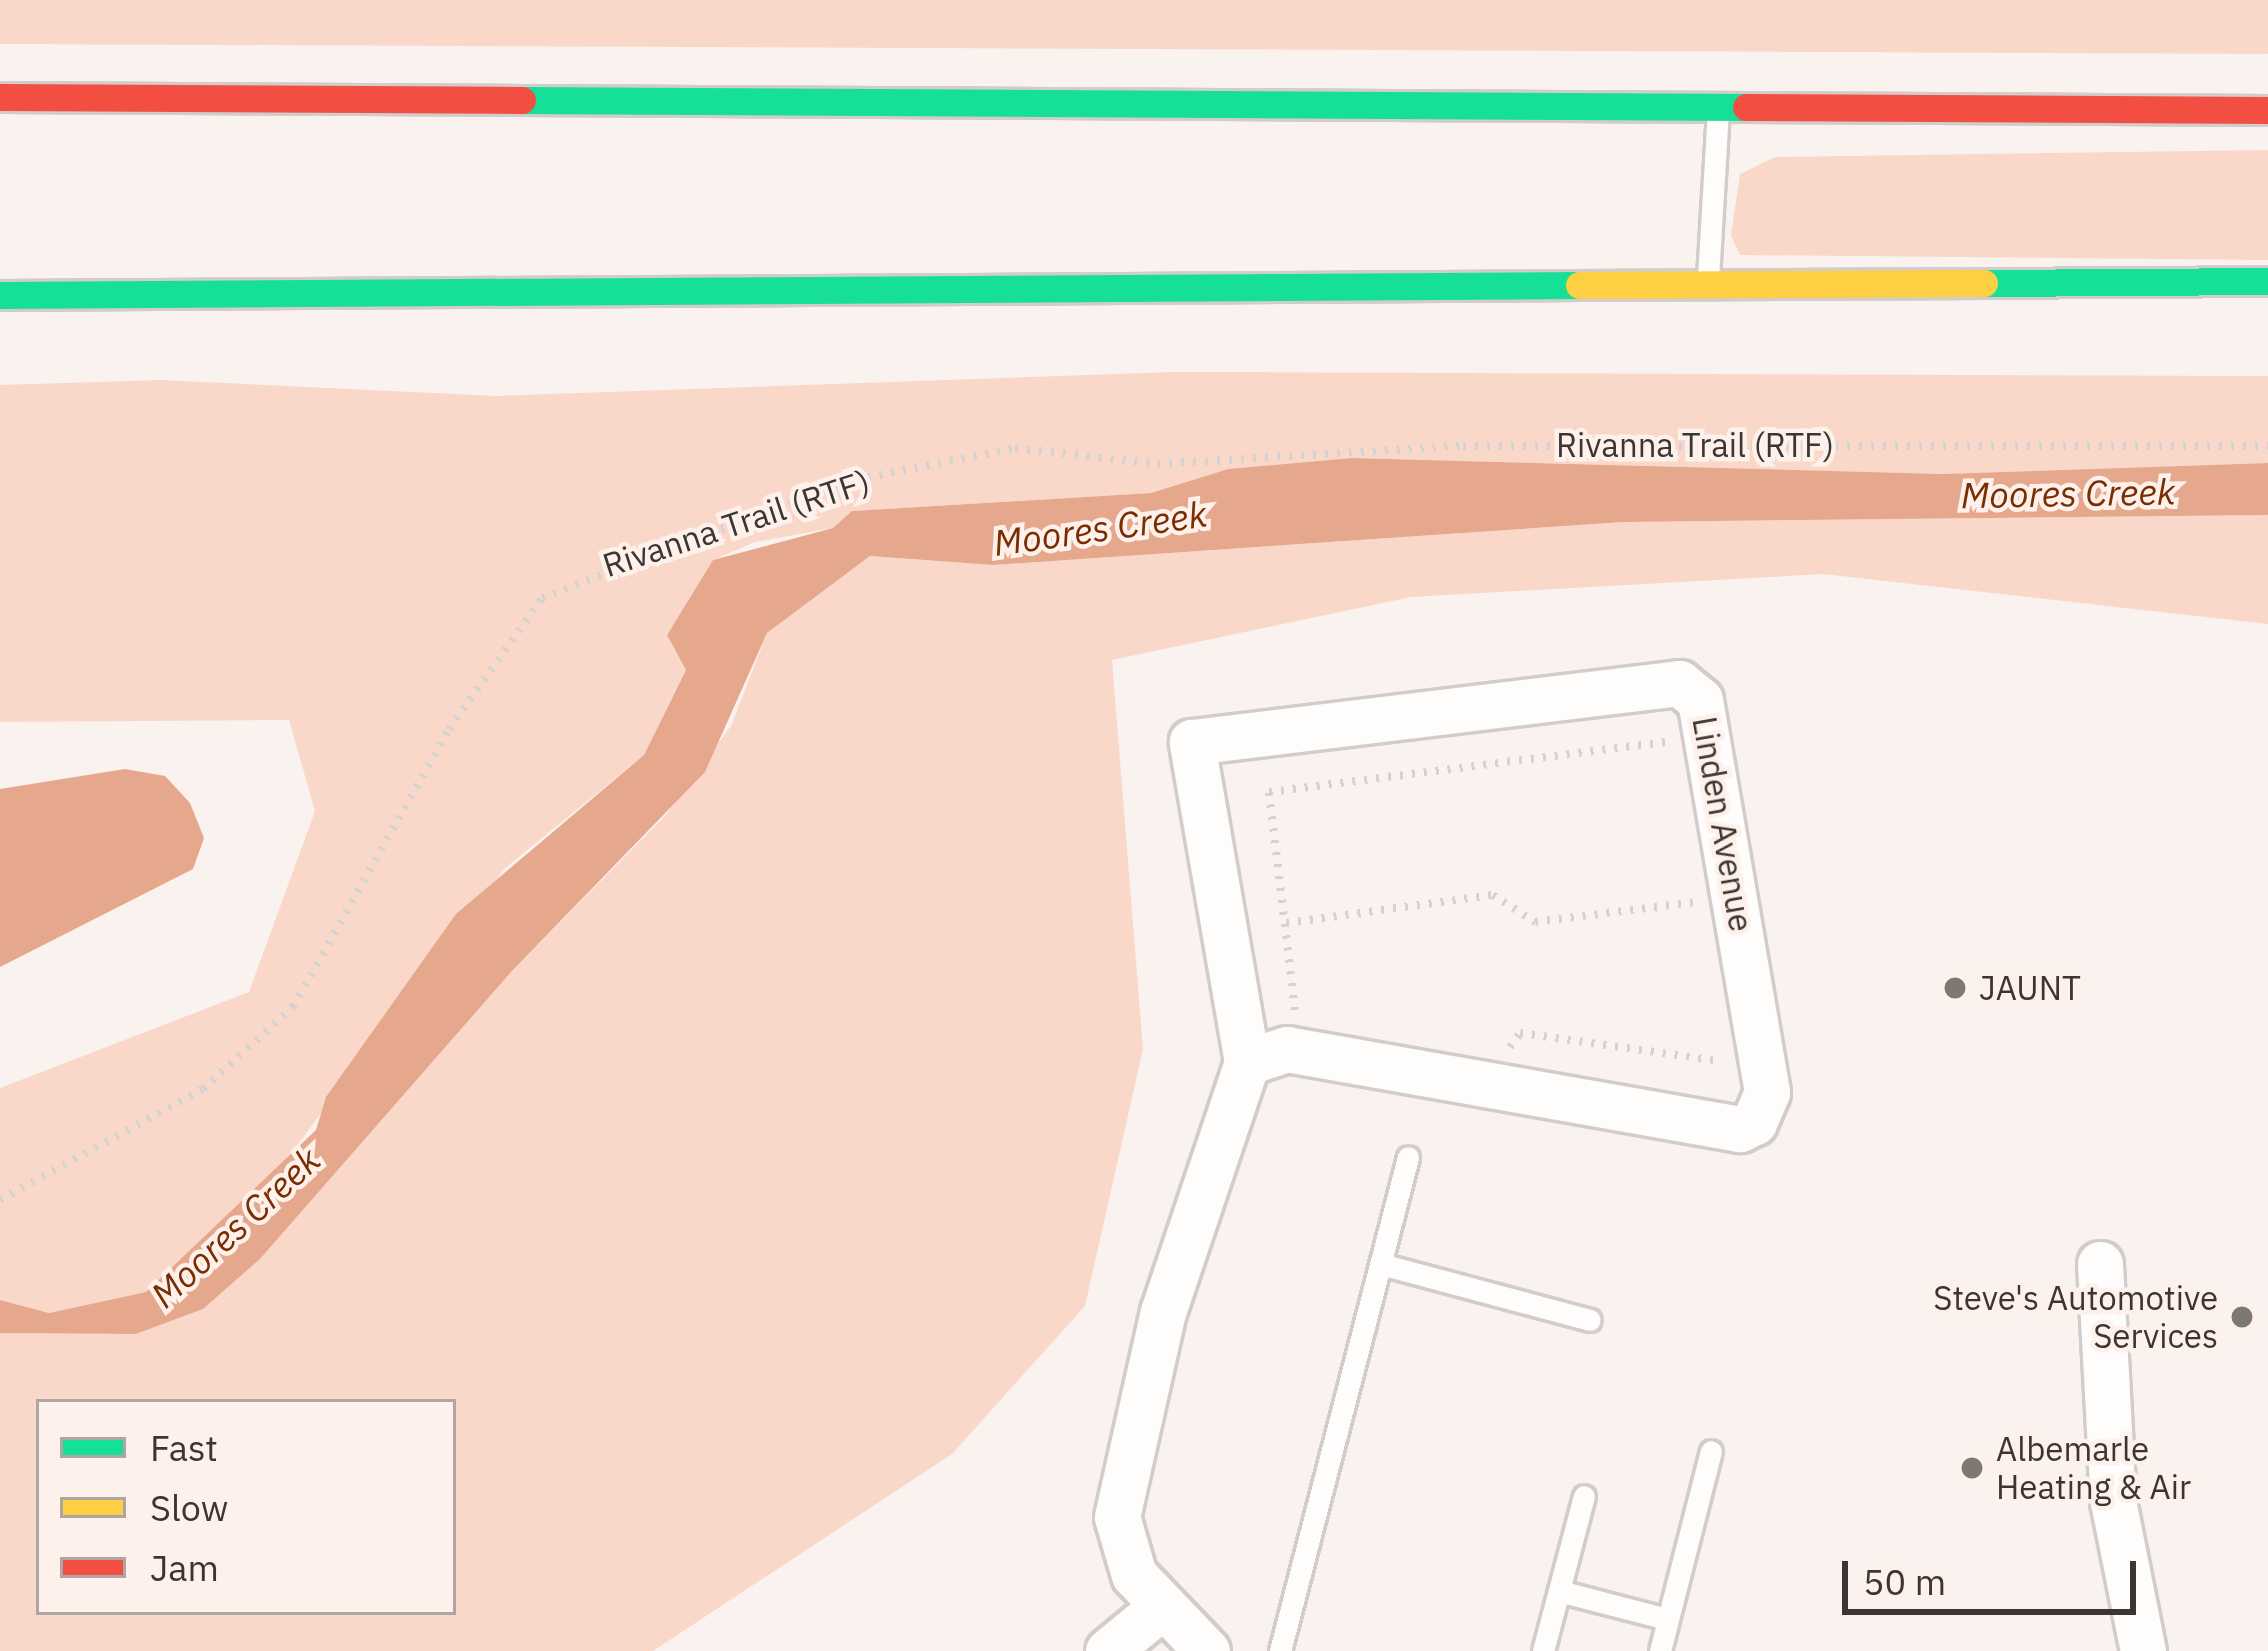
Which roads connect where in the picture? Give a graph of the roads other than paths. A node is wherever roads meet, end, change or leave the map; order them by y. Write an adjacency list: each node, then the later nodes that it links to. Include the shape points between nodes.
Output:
1 (0, 97): 2 (highway)
2 (1718, 107): 3 (highway); 5 (lane)
3 (2268, 110)
4 (2268, 281): 5 (highway)
5 (1708, 285): 6 (highway)
6 (0, 295)
7 (1246, 1063): 7 (street, Linden Avenue, via 1287,1049 1740,1129 1754,1121 1767,1092 1700,700 1679,683 1192,742); 15 (street, Linden Avenue, via 1119,1483 1123,1551)
8 (1408, 1157): 9 (lane)
9 (1381, 1264): 11 (lane); 19 (lane)
10 (2101, 1264): 22 (street, via 2113,1501)
11 (1590, 1320)
12 (1711, 1451): 16 (lane)
13 (1584, 1496): 14 (lane)
14 (1558, 1591): 16 (lane); 20 (lane)
15 (1159, 1609): 17 (street); 18 (street, Linden Avenue)
16 (1667, 1619): 21 (lane)
17 (1108, 1651)
18 (1208, 1651)
19 (1280, 1651)
20 (1543, 1651)
21 (1660, 1651)
22 (2143, 1651)

